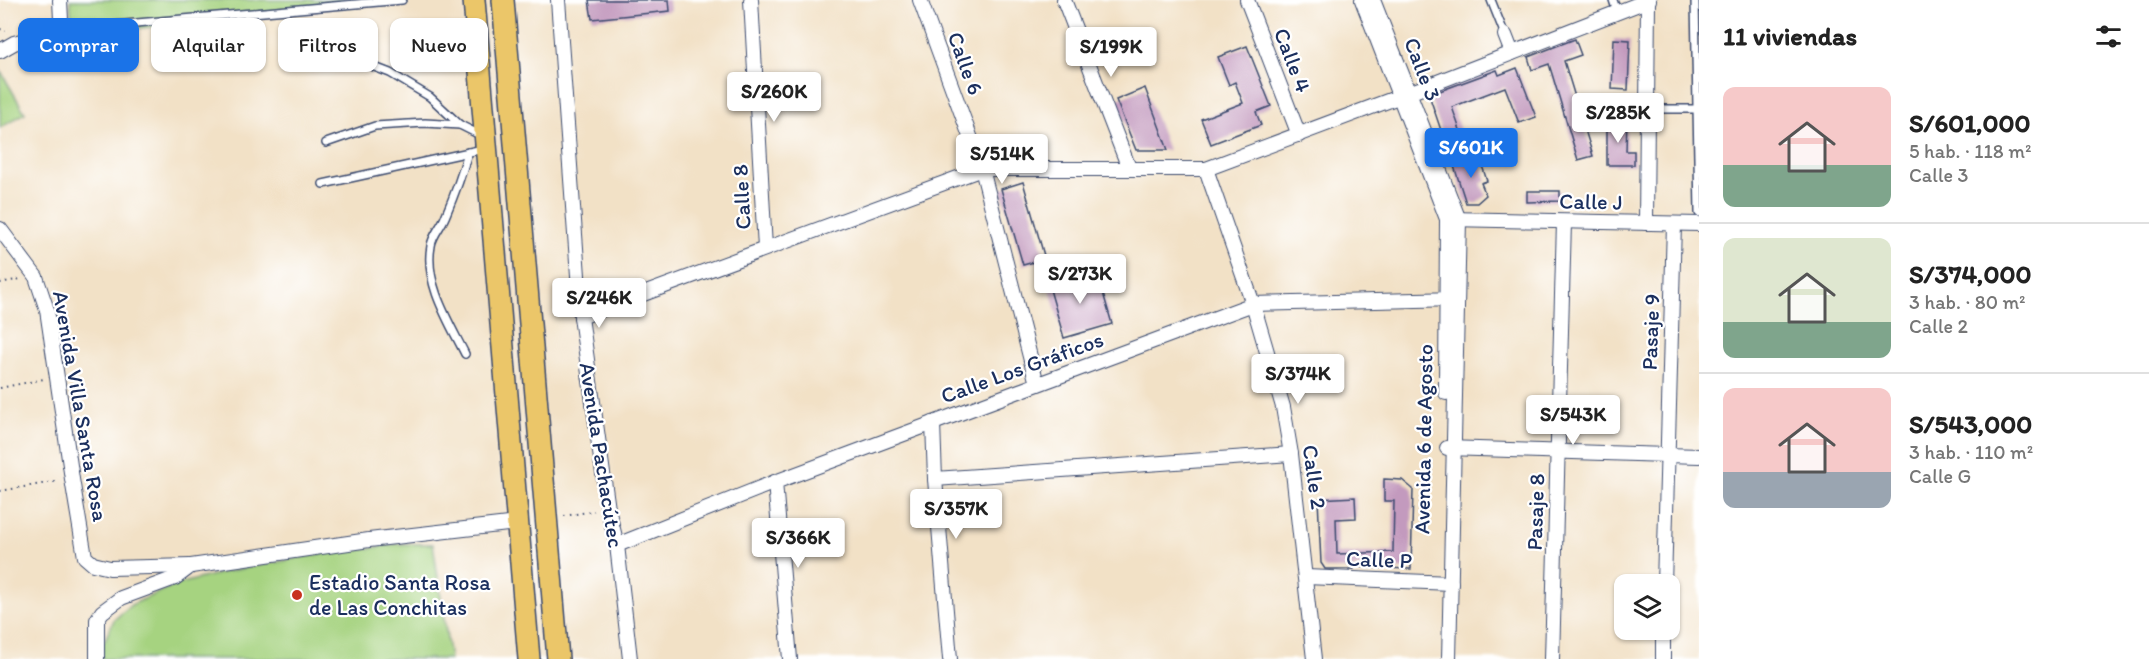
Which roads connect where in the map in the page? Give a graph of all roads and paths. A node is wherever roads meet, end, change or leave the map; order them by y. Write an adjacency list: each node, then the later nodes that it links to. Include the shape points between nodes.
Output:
1 (60, 0): 16 (street)
2 (402, 0): 17 (lane)
3 (474, 0): 29 (main road)
4 (503, 0): 70 (main road)
5 (558, 0): 46 (street, Avenida Pachacútec)
6 (751, 0): 41 (street, Calle 8)
7 (920, 0): 31 (street, Calle 6)
8 (1064, 0): 30 (street)
9 (1247, 0): 27 (street, Calle 4)
10 (1362, 0): 23 (street, Calle 3)
11 (1373, 0): 23 (street, Calle 3)
12 (1491, 0): 18 (lane)
13 (1648, 0): 15 (street); 24 (street)
14 (1695, 0): 25 (lane)
15 (1615, 6): 21 (street)
16 (61, 18)
17 (139, 23)
18 (1505, 35): 21 (street)
19 (18, 42): 20 (street)
20 (0, 51)
21 (1512, 53): 23 (street)
22 (378, 68): 26 (lane, via 430,97)
23 (1405, 95): 27 (street); 35 (street, Calle 3)
24 (1647, 109): 25 (lane); 37 (street)
25 (1698, 109): 34 (lane)
26 (460, 125): 28 (lane, via 375,126); 29 (lane)
27 (1299, 135): 32 (street)
28 (326, 143)
29 (479, 146): 33 (lane); 47 (lane, via 431,245 431,274 444,313); 63 (main road, via 501,311)
30 (1129, 168): 31 (street); 32 (street)
31 (982, 169): 41 (street); 49 (street, Calle 6)
32 (1206, 169): 45 (street, Calle 2)
33 (323, 184)
34 (1699, 213)
35 (1453, 220): 36 (street, Calle J); 44 (street, Avenida 6 de Agosto)
36 (1564, 222): 37 (street, Calle J); 53 (street, Pasaje 8)
37 (1646, 223): 38 (street, Calle J)
38 (1674, 224): 39 (street, Calle J); 55 (street, Pasaje 9)
39 (1699, 224)
40 (0, 229): 42 (street, Avenida Villa Santa Rosa)
41 (765, 248): 46 (street)
42 (36, 277): 43 (path); 48 (street, Avenida Villa Santa Rosa, via 47,310)
43 (0, 283)
44 (1452, 299): 45 (street, Calle Los Gráficos); 52 (street, Avenida 6 de Agosto)
45 (1253, 304): 49 (street, Calle Los Gráficos); 54 (street, Calle 2, via 1283,407)
46 (581, 317): 61 (street, Avenida Pachacútec)
47 (465, 354)
48 (56, 377): 50 (path); 57 (street, Avenida Villa Santa Rosa)
49 (1037, 384): 51 (street, Calle Los Gráficos)
50 (0, 388)
51 (933, 423): 58 (street); 59 (street, Calle Los Gráficos)
52 (1449, 448): 53 (street); 68 (street, Avenida 6 de Agosto)
53 (1557, 452): 55 (street); 79 (street, Pasaje 8)
54 (1291, 454): 58 (street); 67 (street, Calle 2)
55 (1666, 455): 56 (street); 66 (street, Pasaje 9)
56 (1699, 456)
57 (72, 479): 60 (path); 65 (street, Avenida Villa Santa Rosa, via 86,557 93,564 110,568)
58 (935, 479): 75 (street)
59 (775, 482): 64 (street, Calle Los Gráficos); 74 (street)
60 (0, 491)
61 (608, 509): 62 (path); 64 (street, Avenida Pachacútec)
62 (558, 517)
63 (517, 523): 65 (street); 72 (main road)
64 (617, 545): 73 (street, Avenida Pachacútec)
65 (191, 566): 71 (street, via 175,578 121,598 102,612 97,621)
66 (1664, 574)
67 (1306, 577): 68 (street, Calle P); 76 (street, Calle 2)
68 (1446, 582): 77 (street, Avenida 6 de Agosto); 78 (street, Avenida 6 de Agosto)
69 (1663, 640): 80 (street)
70 (559, 658)
71 (97, 659)
72 (529, 659)
73 (630, 659)
74 (790, 659)
75 (950, 659)
76 (1310, 659)
77 (1440, 659)
78 (1449, 659)
79 (1552, 659)
80 (1663, 659)

